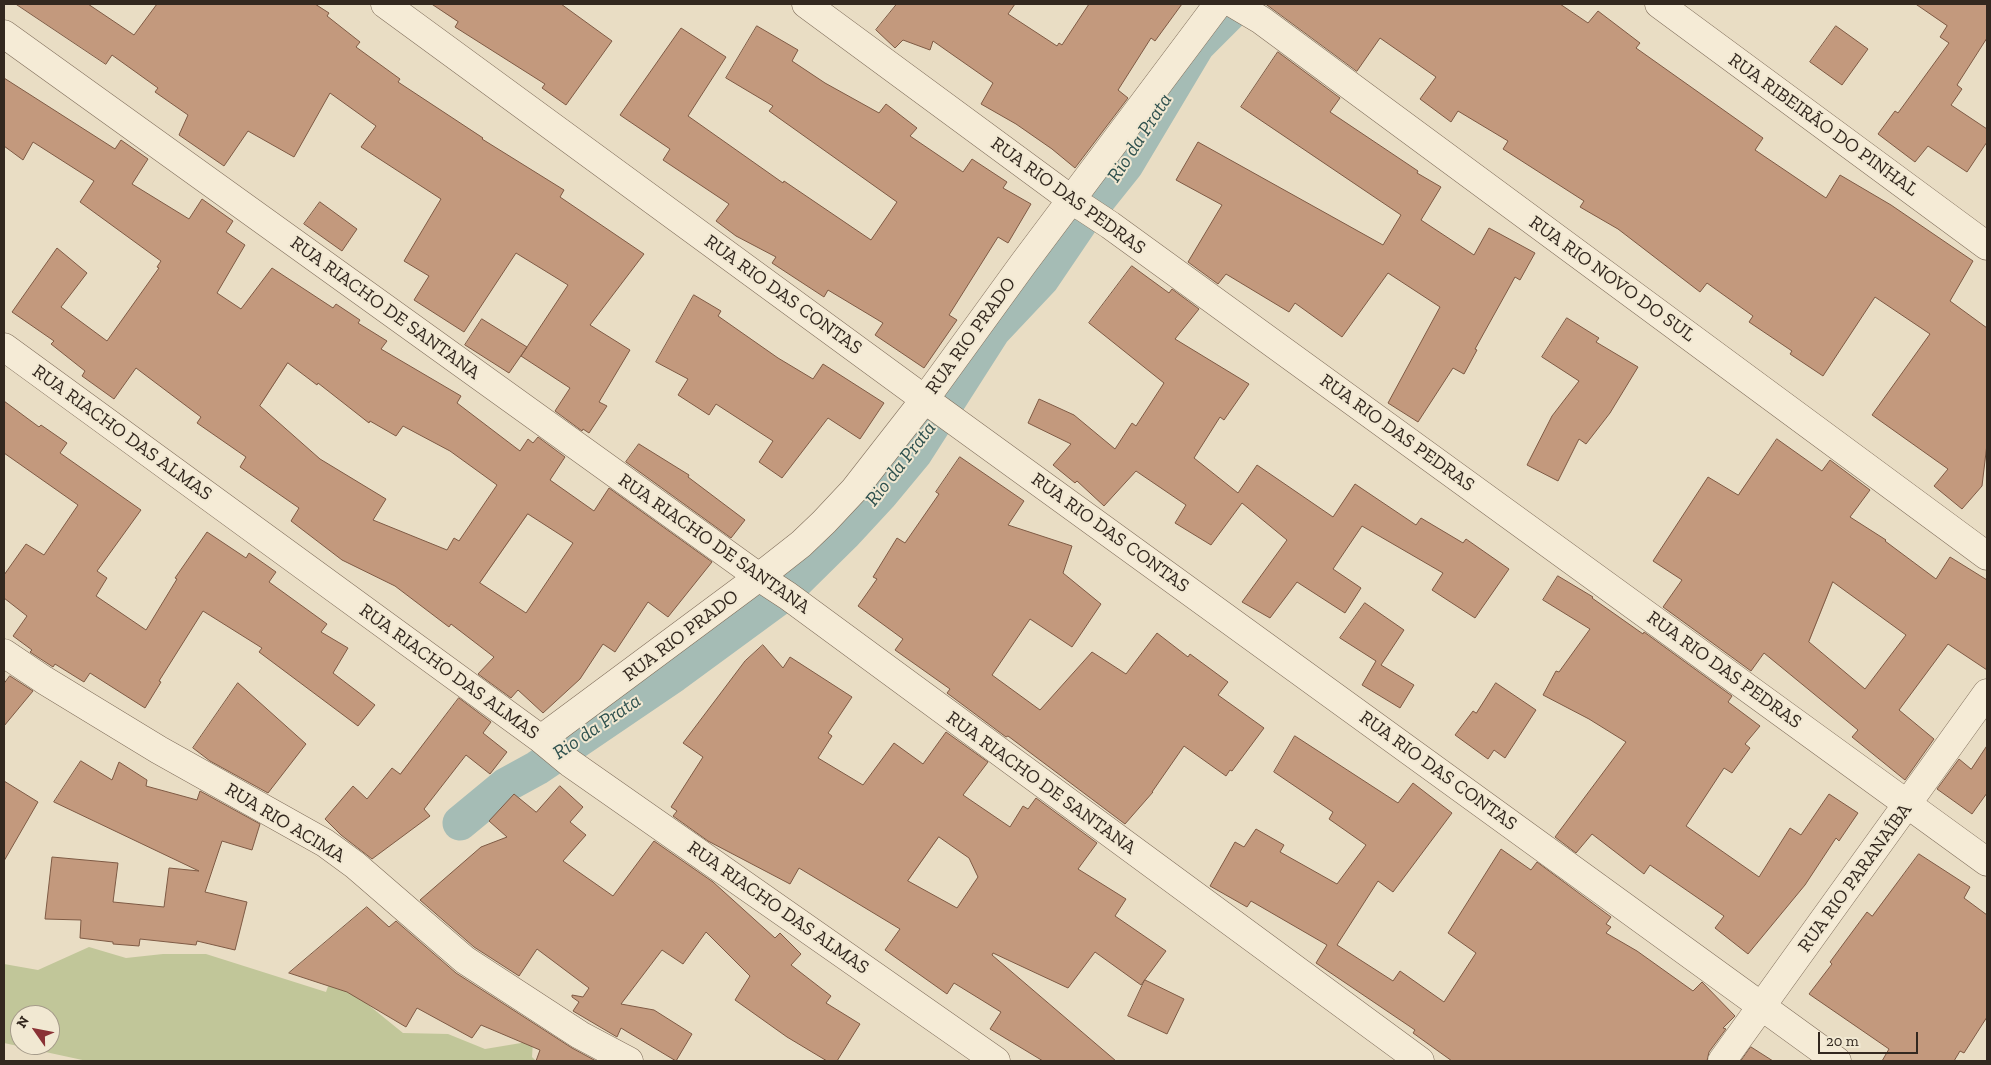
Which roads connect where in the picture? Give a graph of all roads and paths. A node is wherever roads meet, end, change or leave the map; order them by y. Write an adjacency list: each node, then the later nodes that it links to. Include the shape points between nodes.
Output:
1 (385, 4): 10 (street, RUA RIO DAS CONTAS)
2 (806, 4): 7 (street, RUA RIO DAS PEDRAS)
3 (1218, 4): 7 (street, RUA RIO PRADO)
4 (1659, 4): 8 (street, RUA RIBEIRÃO DO PINHAL)
5 (1245, 10): 11 (street, RUA RIO NOVO DO SUL)
6 (4, 34): 12 (street, RUA RIACHO DE SANTANA)
7 (1074, 202): 10 (street, RUA RIO PRADO); 16 (street, RUA RIO DAS PEDRAS)
8 (1987, 246)
9 (4, 347): 15 (street, RUA RIACHO DAS ALMAS)
10 (926, 400): 12 (street, RUA RIO PRADO, via 854,490 801,544); 18 (street, RUA RIO DAS CONTAS)
11 (1987, 556)
12 (760, 578): 15 (street, RUA RIO PRADO); 21 (street, RUA RIACHO DE SANTANA)
13 (4, 653): 19 (street, RUA RIO ACIMA, via 159,750 324,843 465,960 580,1035)
14 (1987, 693): 16 (street, RUA RIO PARANAÍBA)
15 (552, 748): 20 (street, RUA RIACHO DAS ALMAS)
16 (1909, 804): 17 (street, RUA RIO DAS PEDRAS); 18 (street, RUA RIO PARANAÍBA)
17 (1987, 862)
18 (1761, 1007): 22 (street, RUA RIO PARANAÍBA); 23 (street, RUA RIO DAS CONTAS)
19 (629, 1061)
20 (996, 1061)
21 (1420, 1061)
22 (1722, 1061)
23 (1837, 1061)

